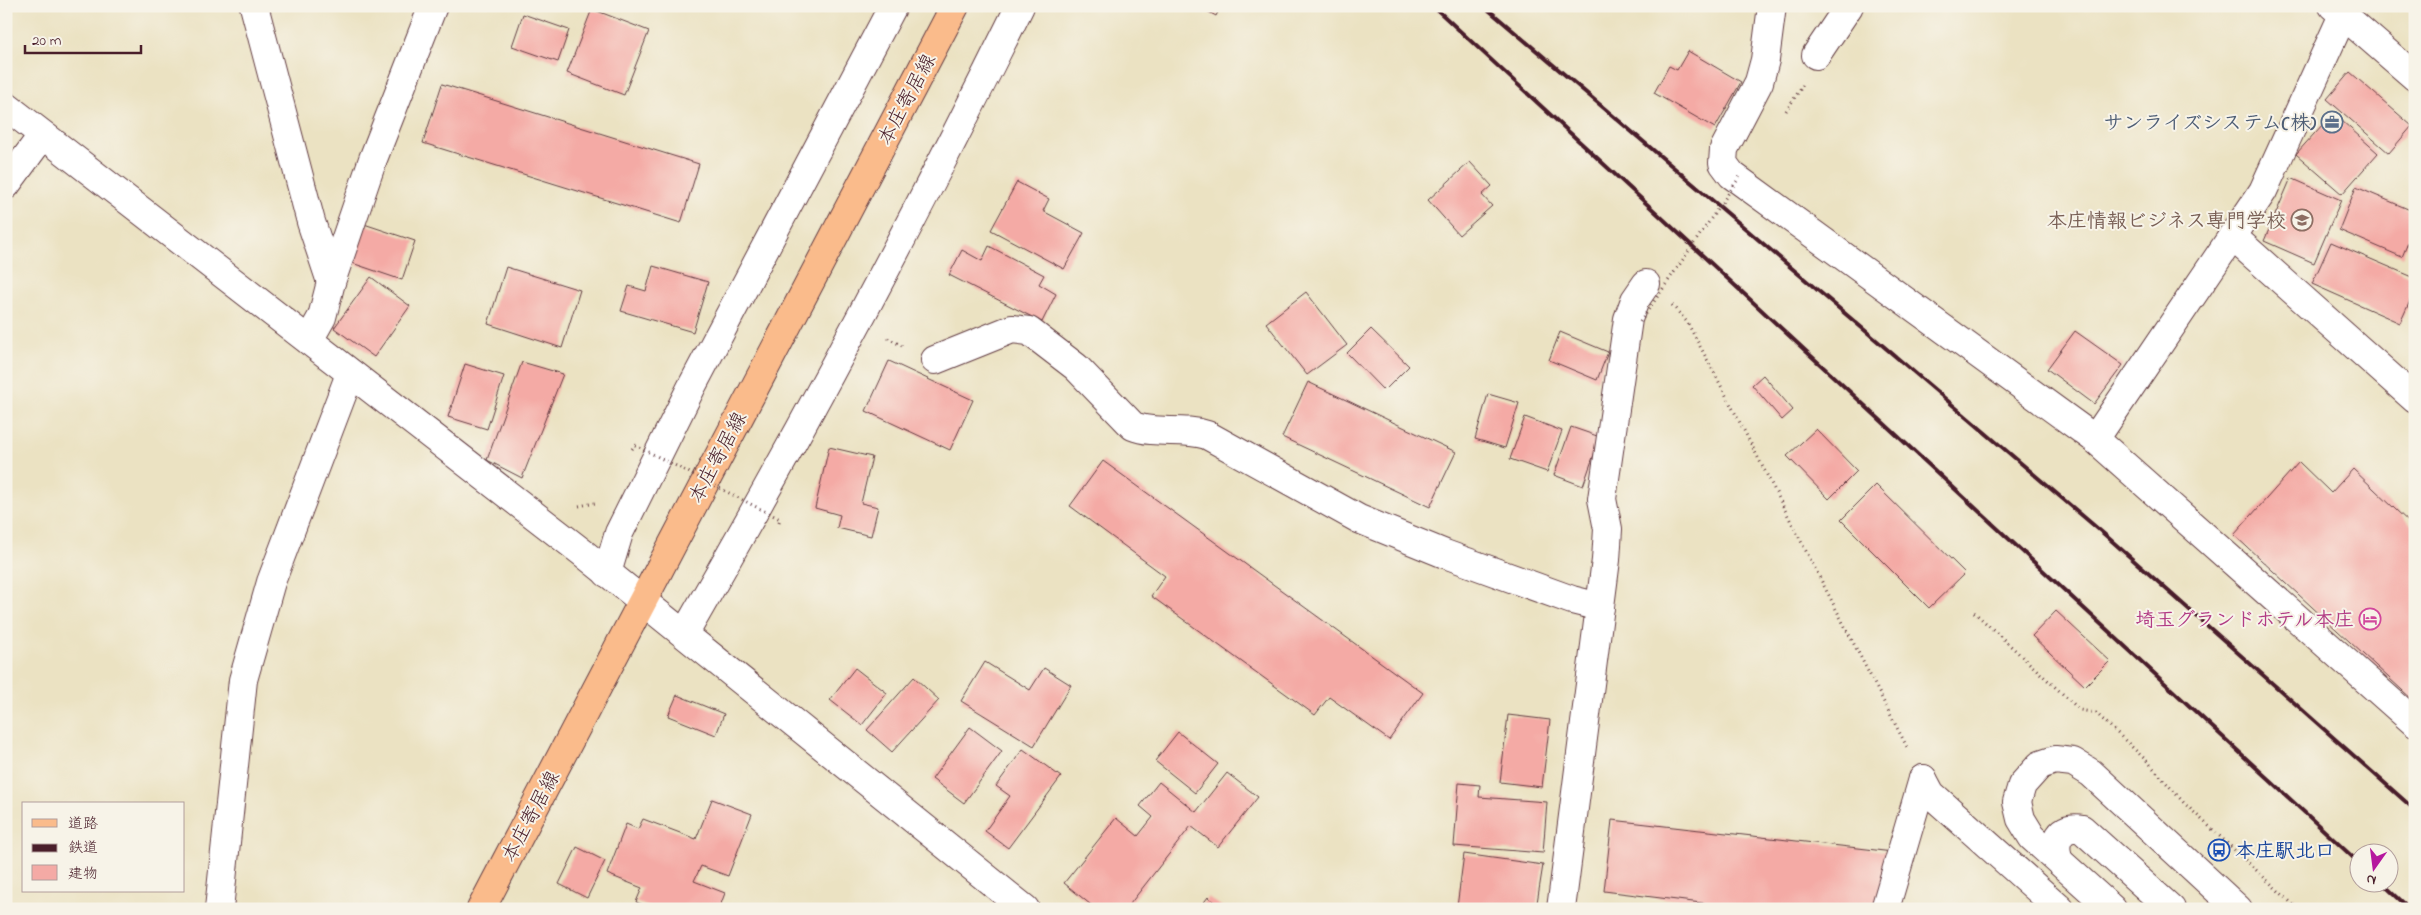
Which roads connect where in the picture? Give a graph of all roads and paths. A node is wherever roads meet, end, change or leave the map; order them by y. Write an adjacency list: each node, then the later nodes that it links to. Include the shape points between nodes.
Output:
1 (254, 6): 16 (street, via 311,222)
2 (433, 6): 16 (street, via 372,160)
3 (893, 6): 28 (street, via 691,388 620,532)
4 (1020, 6): 19 (street)
5 (1772, 6): 25 (street, via 1759,82 1724,149 1723,163 1732,175)
6 (1849, 6): 9 (street)
7 (953, 10): 29 (main road, 本庄寄居線)
8 (2338, 11): 10 (street); 15 (street, via 2262,191)
9 (1816, 55)
10 (2415, 77)
11 (6, 106): 12 (street)
12 (42, 136): 14 (street); 21 (street)
13 (1741, 175): 20 (path, bridge)
14 (6, 184)
15 (2232, 236): 24 (street); 25 (street)
16 (331, 282): 21 (street, via 322,317)
17 (1655, 291): 30 (street, via 1636,300 1628,319 1602,499 1608,529)
18 (1671, 304): 34 (path, via 1687,322)
19 (857, 320): 22 (path, via 925,359); 32 (street)
20 (1640, 322)
21 (309, 340): 23 (street)
22 (935, 360): 30 (street, via 1012,330 1029,331 1076,367 1134,426 1145,431 1160,429 1207,435 1359,519 1445,554)
23 (350, 374): 28 (street); 36 (street, via 270,582 243,680)
24 (2415, 399)
25 (2095, 439): 33 (street)
26 (632, 449): 27 (path, bridge, via 635,445 780,519)
27 (778, 525)
28 (607, 573): 29 (street)
29 (642, 600): 32 (street); 37 (main road, 本庄寄居線)
30 (1600, 607): 39 (street)
31 (1974, 612): 45 (path, via 2080,710 2096,713 2149,762 2184,803)
32 (684, 634): 38 (street)
33 (2415, 723)
34 (1923, 779): 40 (street); 41 (street, via 1931,794)
35 (2059, 861): 42 (street); 43 (street, via 2056,841 2065,830 2073,827 2082,829); 44 (street, via 2032,837 2021,819 2017,802 2022,785 2040,765 2055,760 2073,762 2091,773)
36 (219, 909)
37 (481, 909)
38 (1025, 909)
39 (1561, 909)
40 (1885, 909)
41 (2060, 909)
42 (2112, 909)
43 (2170, 909)
44 (2238, 909)
45 (2298, 909)

